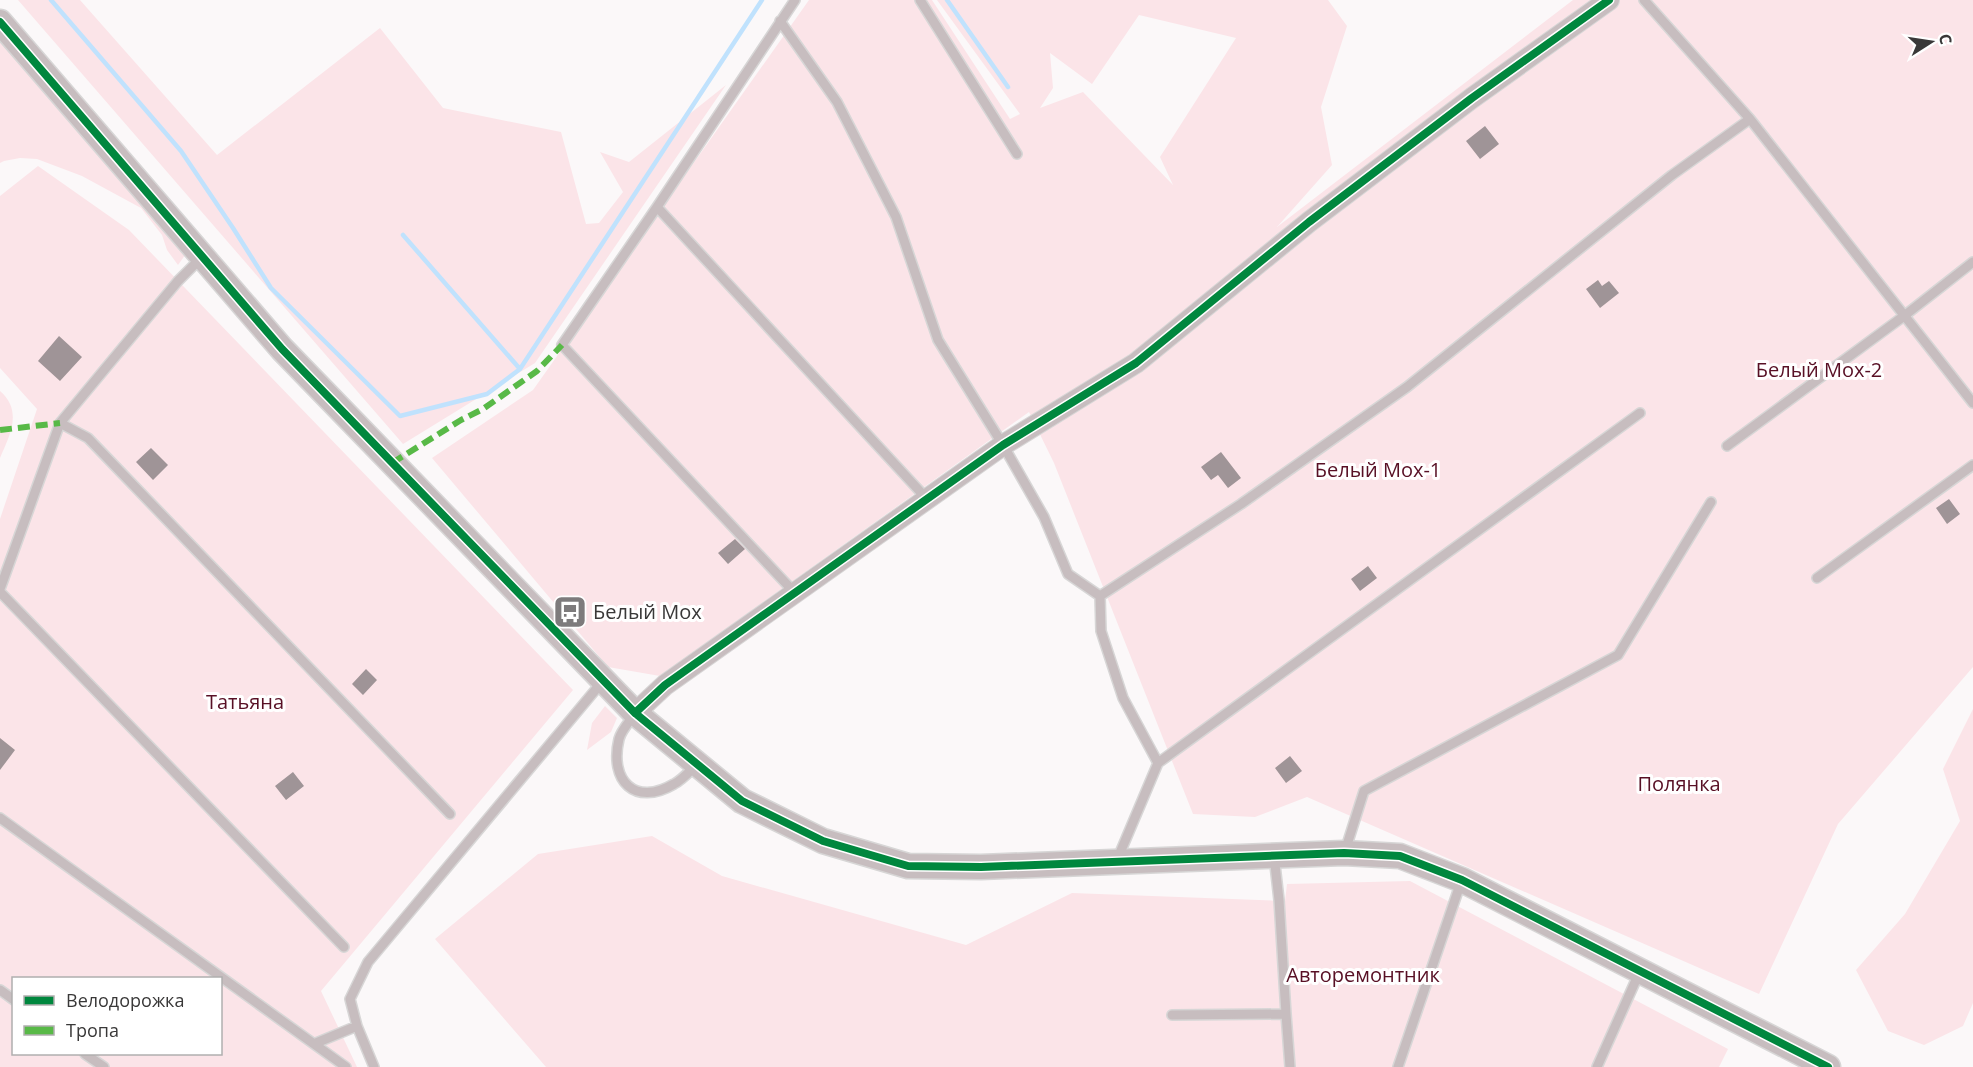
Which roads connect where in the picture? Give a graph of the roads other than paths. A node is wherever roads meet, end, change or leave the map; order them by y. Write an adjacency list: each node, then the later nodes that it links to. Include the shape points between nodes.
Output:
1 (795, 0): 5 (lane)
2 (920, 0): 8 (lane)
3 (1609, 0): 16 (street, via 1309,222 1136,363)
4 (1644, 0): 7 (lane)
5 (780, 21): 9 (lane); 16 (lane, via 837,102 896,218 938,340)
6 (0, 22): 10 (street)
7 (1750, 119): 12 (lane); 24 (lane, via 1672,175 1407,387 1241,504)
8 (1017, 154)
9 (657, 207): 19 (lane); 23 (lane, via 562,345)
10 (202, 257): 15 (lane); 25 (street, via 282,349)
11 (1973, 262): 12 (lane)
12 (1904, 316): 13 (lane); 17 (lane)
13 (1973, 403)
14 (1640, 413): 27 (lane)
15 (60, 423): 22 (lane); 29 (lane, via 88,438)
16 (1003, 445): 19 (street); 24 (lane, via 1044,517 1068,574)
17 (1727, 446)
18 (1973, 465): 21 (lane)
19 (927, 499): 23 (street)
20 (1711, 502): 31 (lane, via 1618,655 1364,791)
21 (1817, 578)
22 (0, 591): 35 (lane)
23 (795, 593): 26 (street, via 665,685)
24 (1100, 596): 27 (lane, via 1101,632 1123,698)
25 (603, 680): 26 (street); 39 (lane, via 368,962 350,999)
26 (635, 713): 28 (street); 28 (lane, via 619,737 619,774 626,786 641,792 659,791)
27 (1158, 763): 33 (lane)
28 (697, 765): 33 (street, via 742,801 823,841 908,866)
29 (450, 814)
30 (0, 818): 40 (lane)
31 (1344, 853): 32 (street); 34 (street, via 1400,856)
32 (1274, 856): 33 (street); 37 (lane)
33 (1116, 862)
34 (1462, 880): 36 (street); 46 (lane)
35 (344, 947)
36 (1640, 970): 47 (lane); 48 (street)
37 (1286, 1014): 38 (lane); 45 (lane)
38 (1172, 1015)
39 (357, 1026): 40 (lane); 44 (lane)
40 (316, 1043): 43 (lane)
41 (89, 1055): 42 (lane)
42 (104, 1067)
43 (346, 1067)
44 (374, 1067)
45 (1290, 1067)
46 (1398, 1067)
47 (1597, 1067)
48 (1828, 1067)

